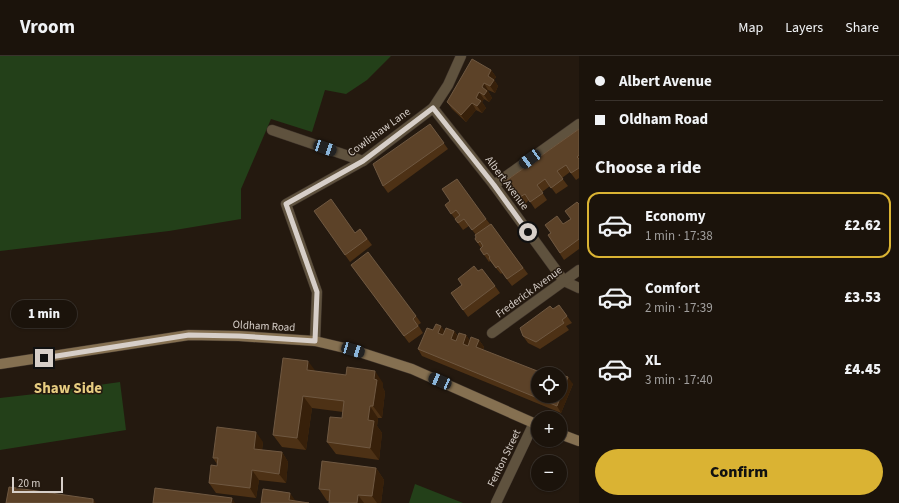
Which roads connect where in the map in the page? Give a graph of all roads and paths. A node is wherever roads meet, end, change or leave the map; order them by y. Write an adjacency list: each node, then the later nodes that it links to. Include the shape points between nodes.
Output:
1 (461, 56): 2 (street, Cowlishaw Lane, via 448,85)
2 (433, 108): 5 (street, Cowlishaw Lane); 6 (street, Albert Avenue)
3 (579, 124): 6 (street)
4 (272, 130): 5 (street)
5 (363, 161): 11 (street, Cowlishaw Lane, via 286,204 317,292)
6 (494, 185): 8 (street, Albert Avenue)
7 (579, 270): 8 (street, Frederick Avenue)
8 (564, 281): 9 (street, Albert Avenue); 10 (street, Frederick Avenue)
9 (579, 288)
10 (492, 333)
11 (315, 341): 12 (main road, Oldham Road, via 189,335); 13 (main road, Oldham Road, via 412,369)
12 (0, 364)
13 (531, 422)
14 (531, 434): 17 (street, Fenton Street)
15 (567, 437): 16 (main road)
16 (579, 441)
17 (496, 503)

